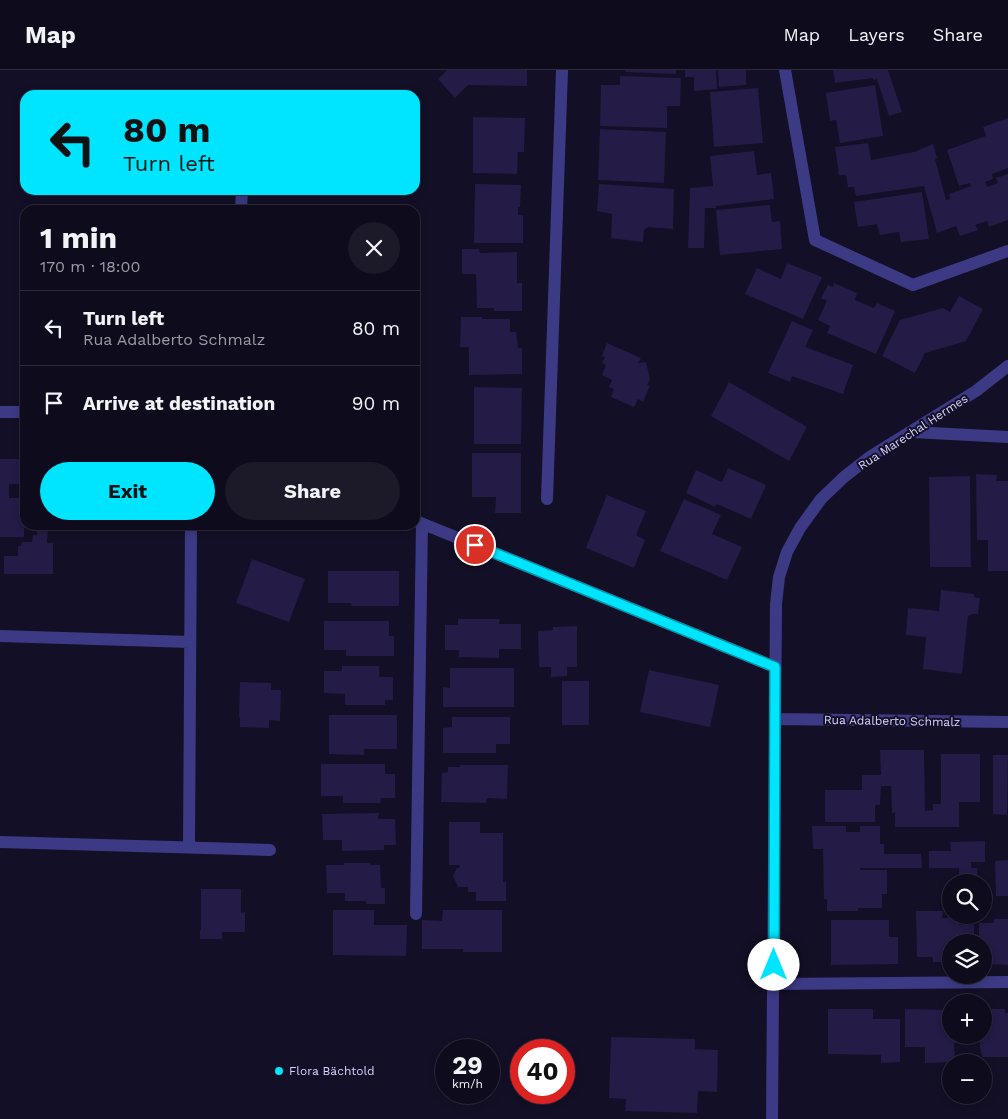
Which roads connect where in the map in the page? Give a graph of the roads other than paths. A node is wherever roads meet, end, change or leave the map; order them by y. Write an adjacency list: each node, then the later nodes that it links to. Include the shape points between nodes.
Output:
1 (562, 70): 9 (street)
2 (785, 70): 3 (street, via 815,240 913,285)
3 (1008, 251)
4 (1008, 366): 7 (street, Rua Marechal Hermes)
5 (0, 412): 6 (street)
6 (20, 412)
7 (912, 432): 8 (street); 15 (street, Rua Marechal Hermes, via 871,456 844,477 821,499 800,528 779,577)
8 (1008, 437)
9 (547, 498)
10 (420, 523): 15 (street)
11 (191, 530): 14 (street)
12 (418, 530): 21 (street)
13 (0, 636): 14 (street)
14 (190, 642): 19 (street)
15 (775, 667): 16 (street, Rua Marechal Hermes)
16 (775, 719): 17 (street, Rua Adalberto Schmalz); 23 (street, Rua Marechal Hermes)
17 (1008, 722)
18 (0, 842): 19 (street)
19 (189, 848): 20 (street)
20 (270, 850)
21 (416, 914)
22 (1008, 982): 23 (street)
23 (774, 984): 24 (street, Rua Marechal Hermes)
24 (772, 1119)

